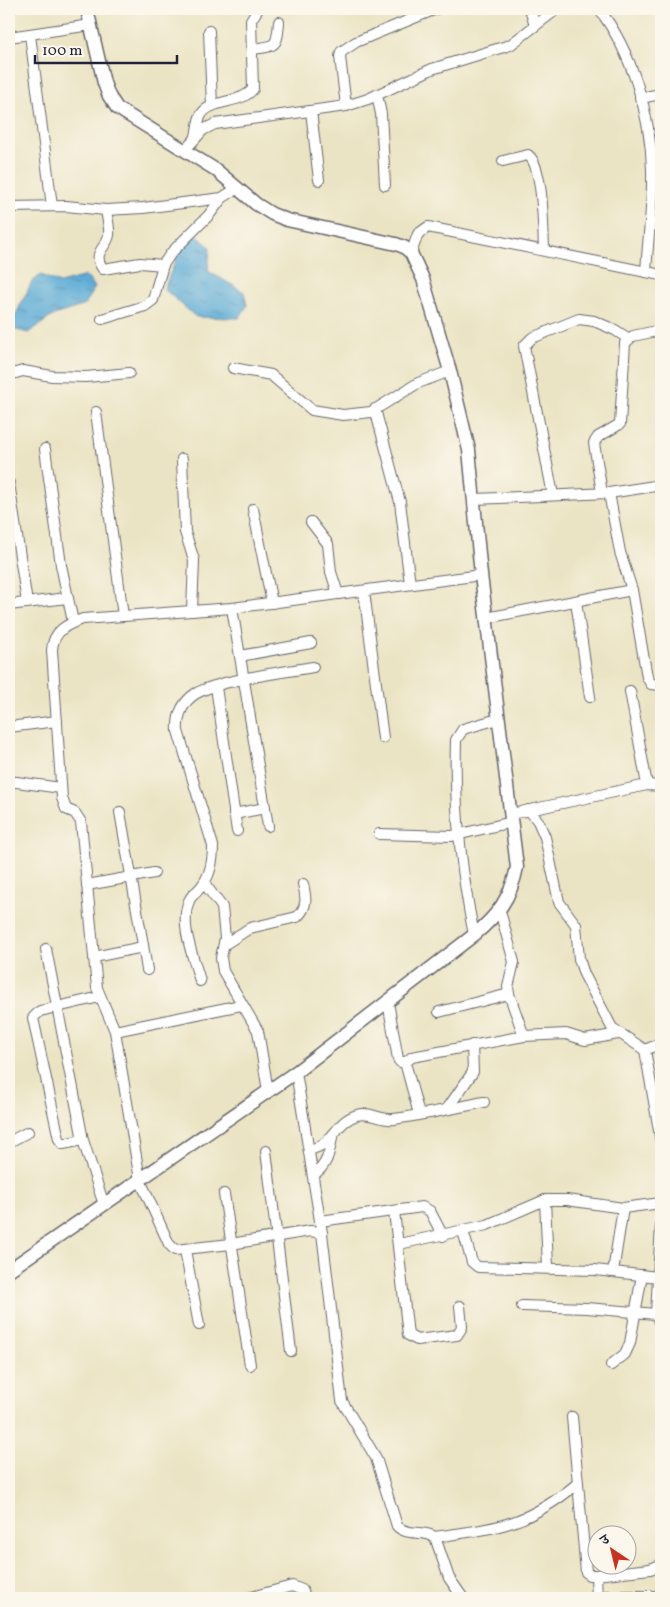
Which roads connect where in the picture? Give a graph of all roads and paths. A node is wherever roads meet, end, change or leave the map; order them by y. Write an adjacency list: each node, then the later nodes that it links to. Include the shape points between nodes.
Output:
1 (87, 9): 8 (street)
2 (258, 9): 13 (street, via 251,20)
3 (436, 9): 18 (street, via 356,42 341,52)
4 (530, 9): 9 (street)
5 (557, 9): 9 (street)
6 (599, 9): 16 (street, via 619,40)
7 (279, 22): 13 (street, via 277,42)
8 (91, 26): 11 (street); 21 (street, via 104,83 117,108)
9 (535, 26): 15 (street, via 510,45 432,68)
10 (209, 31): 17 (street)
11 (30, 35): 12 (street); 27 (street)
12 (9, 38)
13 (253, 49): 17 (street, via 253,89 244,97)
14 (661, 94): 16 (street)
15 (377, 95): 18 (street); 24 (street)
16 (640, 98): 33 (street, via 652,170)
17 (212, 106): 20 (street, via 199,118)
18 (346, 106): 19 (street)
19 (311, 111): 20 (street, via 215,124); 23 (street)
20 (196, 138): 21 (street)
21 (185, 150): 25 (street, via 216,170)
22 (503, 160): 30 (street, via 528,155 534,161 542,209)
23 (319, 180)
24 (385, 185)
25 (236, 189): 26 (street); 31 (street, via 272,214 287,220 396,244)
26 (222, 198): 29 (street); 32 (street)
27 (52, 206): 28 (street); 29 (street)
28 (9, 207)
29 (106, 210): 32 (street, via 109,235 99,252 103,269 140,262)
30 (544, 250): 31 (street, via 428,227 418,234); 33 (street)
31 (411, 253): 39 (street, via 423,279)
32 (163, 264): 35 (street, via 153,300 145,306)
33 (646, 272): 34 (street)
34 (661, 275)
35 (102, 319)
36 (661, 330): 37 (street)
37 (629, 339): 48 (street, via 624,348 620,424 594,443); 49 (street, via 594,321 579,319 532,338 524,346)
38 (233, 368): 42 (street, via 271,375 304,405 323,413 358,414)
39 (450, 371): 42 (street, via 418,383); 50 (street, via 469,450)
40 (129, 373): 41 (street, via 86,377 23,371)
41 (9, 375)
42 (376, 410): 54 (street, via 400,502)
43 (96, 412): 65 (street)
44 (44, 449): 58 (street)
45 (182, 459): 64 (street, via 185,532 194,560)
46 (9, 483): 60 (street)
47 (661, 485): 48 (street)
48 (605, 493): 49 (street); 55 (street)
49 (553, 495): 50 (street)
50 (475, 499): 53 (street)
51 (253, 509): 61 (street)
52 (311, 522): 57 (street, via 328,544 331,572)
53 (481, 575): 54 (street); 66 (street)
54 (410, 584): 56 (street)
55 (632, 590): 59 (street); 72 (street, via 647,677 651,684)
56 (364, 591): 57 (street); 79 (street)
57 (338, 594): 61 (street)
58 (67, 598): 60 (street); 67 (street)
59 (576, 601): 66 (street); 75 (street)
60 (26, 603): 62 (street)
61 (272, 603): 63 (street)
62 (9, 605)
63 (232, 608): 64 (street); 69 (street)
64 (192, 611): 65 (street)
65 (123, 616): 67 (street)
66 (486, 618): 76 (street)
67 (73, 622): 77 (street, via 56,634 53,642)
68 (311, 642): 69 (street)
69 (240, 656): 71 (street)
70 (312, 667): 71 (street)
71 (243, 679): 73 (street); 84 (street)
72 (661, 685)
73 (216, 687): 87 (street); 95 (street, via 187,701 178,723 213,846 212,863)
74 (630, 691): 81 (street)
75 (590, 697)
76 (498, 719): 88 (street); 92 (street, via 463,729 456,740)
77 (57, 721): 78 (street); 83 (street)
78 (9, 727)
79 (383, 738)
80 (9, 781): 83 (street)
81 (647, 785): 82 (street); 85 (street)
82 (661, 786)
83 (61, 788): 96 (street, via 63,804 81,822)
84 (265, 808): 87 (street); 89 (street)
85 (529, 810): 88 (street); 113 (street, via 545,837 559,902 576,925 582,969)
86 (120, 812): 94 (street)
87 (234, 814): 90 (street)
88 (511, 818): 92 (street); 98 (street, via 516,867 514,885)
89 (268, 826)
90 (237, 831)
91 (379, 834): 92 (street)
92 (458, 835): 99 (street)
93 (154, 872): 94 (street)
94 (132, 875): 96 (street); 101 (street)
95 (204, 883): 100 (street, via 222,907); 105 (street, via 189,900 186,918)
96 (87, 884): 103 (street)
97 (304, 884): 100 (street, via 306,901 297,916 250,928)
98 (500, 911): 99 (street); 106 (street, via 514,962)
99 (474, 936): 108 (street)
100 (224, 944): 109 (street, via 223,971)
101 (143, 945): 103 (street); 104 (street)
102 (46, 949): 110 (street)
103 (94, 957): 107 (street)
104 (147, 970)
105 (200, 981)
106 (509, 994): 111 (street); 114 (street)
107 (100, 997): 110 (street); 112 (street)
108 (388, 1002): 118 (street, via 398,1059); 119 (street)
109 (241, 1005): 112 (street); 120 (street, via 258,1031)
110 (56, 1008): 127 (street); 127 (street, via 36,1012 33,1018 59,1139 63,1144)
111 (439, 1012)
112 (116, 1031): 133 (street)
113 (618, 1034): 114 (street, via 585,1040 566,1034); 117 (street)
114 (524, 1036): 116 (street)
115 (661, 1043): 117 (street)
116 (472, 1045): 118 (street, via 412,1057); 123 (street, via 473,1072)
117 (645, 1050): 121 (street)
118 (406, 1062): 124 (street)
119 (296, 1072): 120 (street); 130 (street)
120 (268, 1091): 133 (street)
121 (657, 1095): 129 (street)
122 (484, 1102): 123 (street)
123 (447, 1109): 124 (street)
124 (419, 1114): 126 (street, via 386,1120 368,1114 355,1116 342,1123)
125 (28, 1132): 128 (street)
126 (332, 1138): 130 (street, via 322,1146); 132 (street, via 327,1161)
127 (83, 1140): 137 (street)
128 (9, 1142)
129 (661, 1142)
130 (308, 1150): 132 (street)
131 (266, 1151): 145 (street)
132 (313, 1175): 140 (street)
133 (140, 1180): 137 (street); 148 (street, via 171,1247)
134 (224, 1194): 146 (street)
135 (546, 1200): 138 (street); 142 (street, via 487,1225); 149 (street)
136 (661, 1203): 138 (street)
137 (104, 1205): 150 (street)
138 (623, 1208): 151 (street)
139 (394, 1211): 140 (street); 144 (street, via 427,1208); 147 (street)
140 (320, 1221): 143 (street)
141 (661, 1225): 153 (street)
142 (463, 1231): 144 (street); 149 (street, via 475,1265)
143 (322, 1234): 145 (street, via 314,1230); 165 (street, via 343,1406 376,1458 397,1526 405,1532)
144 (442, 1236): 147 (street)
145 (276, 1237): 146 (street); 160 (street)
146 (231, 1244): 148 (street); 161 (street)
147 (399, 1244): 154 (street, via 410,1337 417,1340 457,1335 462,1327)
148 (185, 1250): 158 (street)
149 (548, 1267): 151 (street)
150 (9, 1270)
151 (613, 1272): 152 (street)
152 (642, 1275): 153 (street); 156 (street)
153 (658, 1277): 157 (street)
154 (460, 1306)
155 (522, 1306): 156 (street)
156 (636, 1312): 157 (street); 162 (street, via 628,1348)
157 (656, 1314): 159 (street)
158 (199, 1325)
159 (661, 1327)
160 (291, 1351)
161 (250, 1365)
162 (611, 1365)
163 (572, 1417): 164 (street)
164 (577, 1484): 165 (street, via 552,1504 512,1524); 167 (street, via 585,1568 589,1575)
165 (435, 1537): 172 (street, via 449,1578)
166 (661, 1565): 167 (street)
167 (596, 1575): 169 (street)
168 (661, 1596): 169 (street)
169 (597, 1597)
170 (248, 1598): 171 (street, via 292,1586 302,1590)
171 (306, 1598)
172 (464, 1598)

